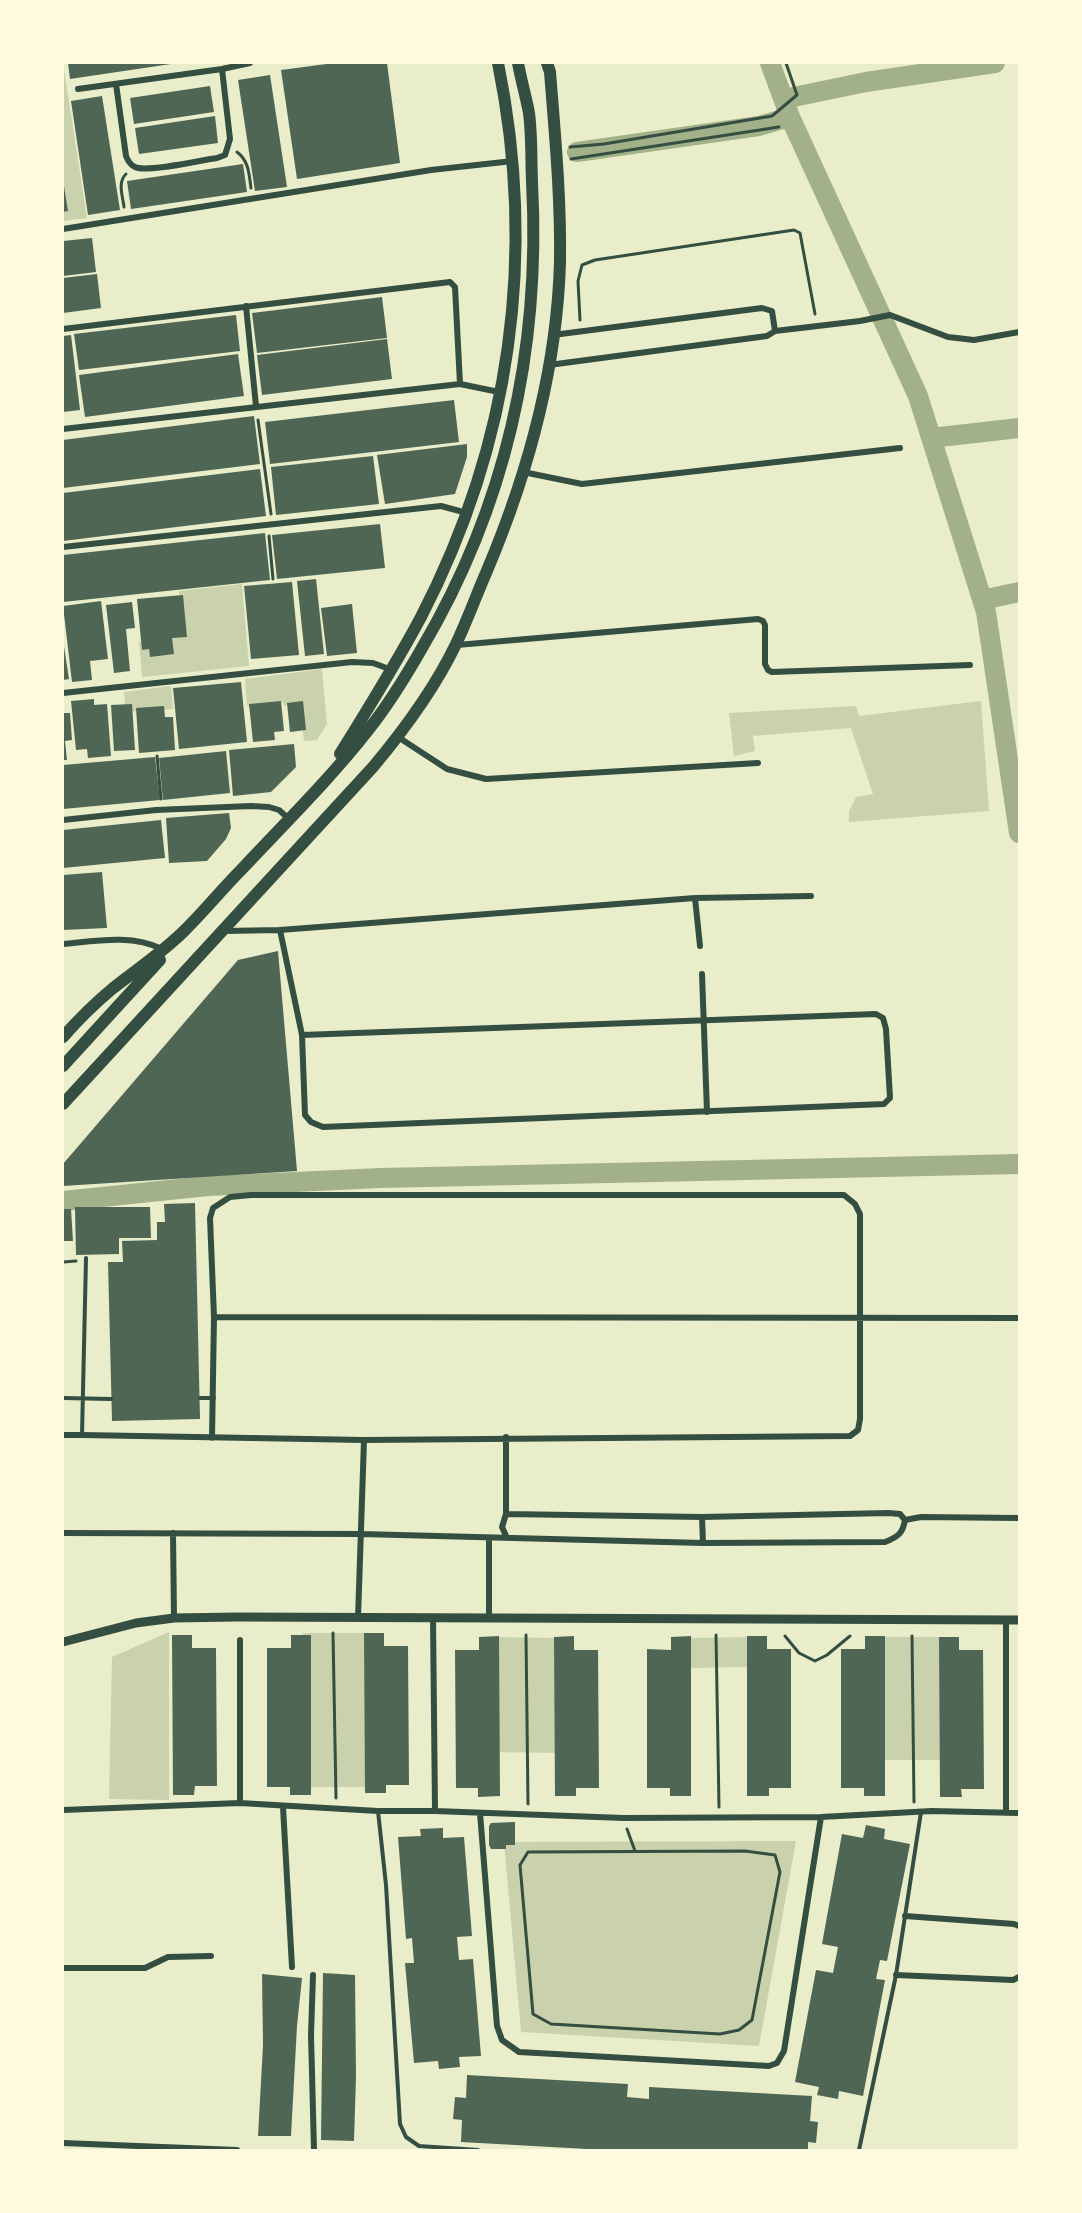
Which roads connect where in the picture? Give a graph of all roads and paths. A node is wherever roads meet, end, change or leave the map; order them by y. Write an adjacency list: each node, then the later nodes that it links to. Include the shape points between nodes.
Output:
1 (250, 63): 6 (street)
2 (498, 63): 13 (main road)
3 (518, 63): 43 (main road, via 529,114 534,223 531,311 523,380 510,439 492,501 439,619 370,728)
4 (547, 63): 24 (main road, via 557,165 560,262)
5 (786, 63): 11 (path, via 797,95 772,116)
6 (222, 69): 7 (street); 10 (street)
7 (116, 84): 8 (street); 14 (street, via 126,156)
8 (78, 89)
9 (779, 127): 12 (path)
10 (228, 146): 14 (street, via 225,154 217,158 146,169); 15 (path, via 246,160)
11 (569, 147)
12 (571, 159)
13 (513, 161): 17 (street, via 431,170); 27 (main road, via 517,262 512,329)
14 (134, 167): 16 (path, via 122,177)
15 (252, 190)
16 (125, 209)
17 (63, 229)
18 (246, 306): 20 (street); 26 (street, via 450,282 455,287); 28 (street)
19 (817, 326): 21 (path, via 800,233 794,230 582,265 578,281); 22 (street); 23 (street, via 890,315 948,337 974,340)
20 (63, 329)
21 (581, 331): 22 (street, via 762,308 772,311); 24 (street)
22 (775, 331): 25 (street, via 767,336)
23 (1019, 332)
24 (553, 335): 25 (main road)
25 (549, 365): 31 (main road)
26 (460, 384): 27 (street); 28 (street)
27 (500, 392): 32 (main road)
28 (256, 406): 29 (street); 33 (path)
29 (63, 429)
30 (900, 448): 31 (street, via 582,484)
31 (523, 472): 36 (main road, via 511,512)
32 (467, 513): 33 (street, via 441,506); 38 (main road, via 422,616)
33 (270, 525): 34 (street); 35 (path)
34 (63, 547)
35 (273, 579)
36 (456, 645): 37 (street, via 758,619 765,626 765,664 772,672); 40 (main road)
37 (970, 665)
38 (392, 670): 39 (street, via 373,663 352,662); 43 (main road)
39 (63, 693)
40 (398, 737): 42 (street, via 447,770 486,779); 50 (main road)
41 (157, 756): 44 (path)
42 (758, 763)
43 (320, 786): 46 (main road)
44 (162, 810): 45 (street); 46 (street, via 269,807)
45 (63, 820)
46 (289, 820): 53 (main road)
47 (811, 896): 48 (street)
48 (695, 898): 49 (street); 52 (street)
49 (280, 930): 50 (street); 56 (street)
50 (224, 932): 59 (main road)
51 (63, 944): 53 (street, via 120,939 147,942)
52 (700, 946)
53 (163, 953): 57 (main road, via 110,990); 58 (main road)
54 (702, 974): 55 (street)
55 (703, 1019): 56 (street); 60 (street); 60 (street, via 876,1014 884,1018 890,1098 884,1104)
56 (302, 1035): 60 (street, via 304,1115 323,1126)
57 (63, 1037)
58 (63, 1066)
59 (63, 1104)
60 (707, 1112)
61 (86, 1258): 66 (lane)
62 (214, 1317): 63 (street); 63 (street, via 210,1218 213,1208 230,1197 844,1195 860,1214); 68 (street)
63 (860, 1318): 64 (street); 72 (street, via 860,1419 858,1430 850,1436)
64 (1019, 1318)
65 (63, 1398): 66 (lane)
66 (84, 1398): 69 (lane); 71 (lane)
67 (200, 1398): 68 (lane)
68 (214, 1398): 73 (street)
69 (111, 1399)
70 (63, 1435): 71 (street)
71 (82, 1435): 73 (street)
72 (506, 1437): 74 (street); 75 (street)
73 (212, 1438): 74 (street)
74 (364, 1440): 81 (street)
75 (506, 1514): 76 (street); 83 (street, via 502,1527)
76 (702, 1516): 78 (street, via 889,1513 900,1514); 84 (street)
77 (1019, 1518): 78 (street)
78 (905, 1520): 84 (street, via 904,1530 885,1542)
79 (63, 1533): 80 (street)
80 (173, 1533): 81 (street); 86 (street)
81 (361, 1534): 82 (street); 87 (street)
82 (489, 1538): 83 (street); 85 (street)
83 (507, 1538): 84 (street)
84 (703, 1543)
85 (489, 1617): 88 (street); 89 (street)
86 (174, 1618): 87 (street); 98 (street, via 136,1623)
87 (358, 1618): 88 (street)
88 (433, 1618): 104 (street)
89 (1006, 1620): 90 (street); 107 (street)
90 (1019, 1620)
91 (333, 1633): 101 (path)
92 (526, 1635): 109 (path)
93 (716, 1635): 112 (path)
94 (785, 1636): 95 (path, via 799,1653 815,1661)
95 (849, 1636)
96 (912, 1636): 105 (path)
97 (240, 1640): 99 (street)
98 (63, 1642)
99 (240, 1803): 100 (street); 102 (street)
100 (283, 1807): 101 (street); 117 (street)
101 (336, 1809): 103 (street)
102 (63, 1810)
103 (378, 1811): 104 (street); 125 (lane, via 400,2124 406,2137 419,2146)
104 (435, 1811): 106 (street)
105 (918, 1812): 107 (street); 110 (street); 114 (lane)
106 (480, 1813): 109 (street); 110 (street, via 496,2026 502,2040 519,2052 769,2066 777,2063 783,2051)
107 (1006, 1813): 108 (street)
108 (1019, 1813)
109 (528, 1815): 111 (street)
110 (821, 1817): 112 (street)
111 (624, 1818): 112 (street); 113 (path)
112 (719, 1818)
113 (635, 1852): 113 (path, via 528,1852 520,1865 533,2014 551,2024 720,2034 739,2030 752,2020 780,1872 775,1856 745,1851)
114 (905, 1916): 115 (street); 120 (lane)
115 (1019, 1926)
116 (211, 1956): 118 (street, via 168,1958 145,1968)
117 (292, 1967)
118 (63, 1968)
119 (314, 1975): 124 (street)
120 (896, 1975): 121 (street, via 1013,1980); 126 (lane)
121 (1019, 1977)
122 (63, 2143): 123 (street)
123 (237, 2150)
124 (314, 2150)
125 (478, 2150)
126 (859, 2150)

